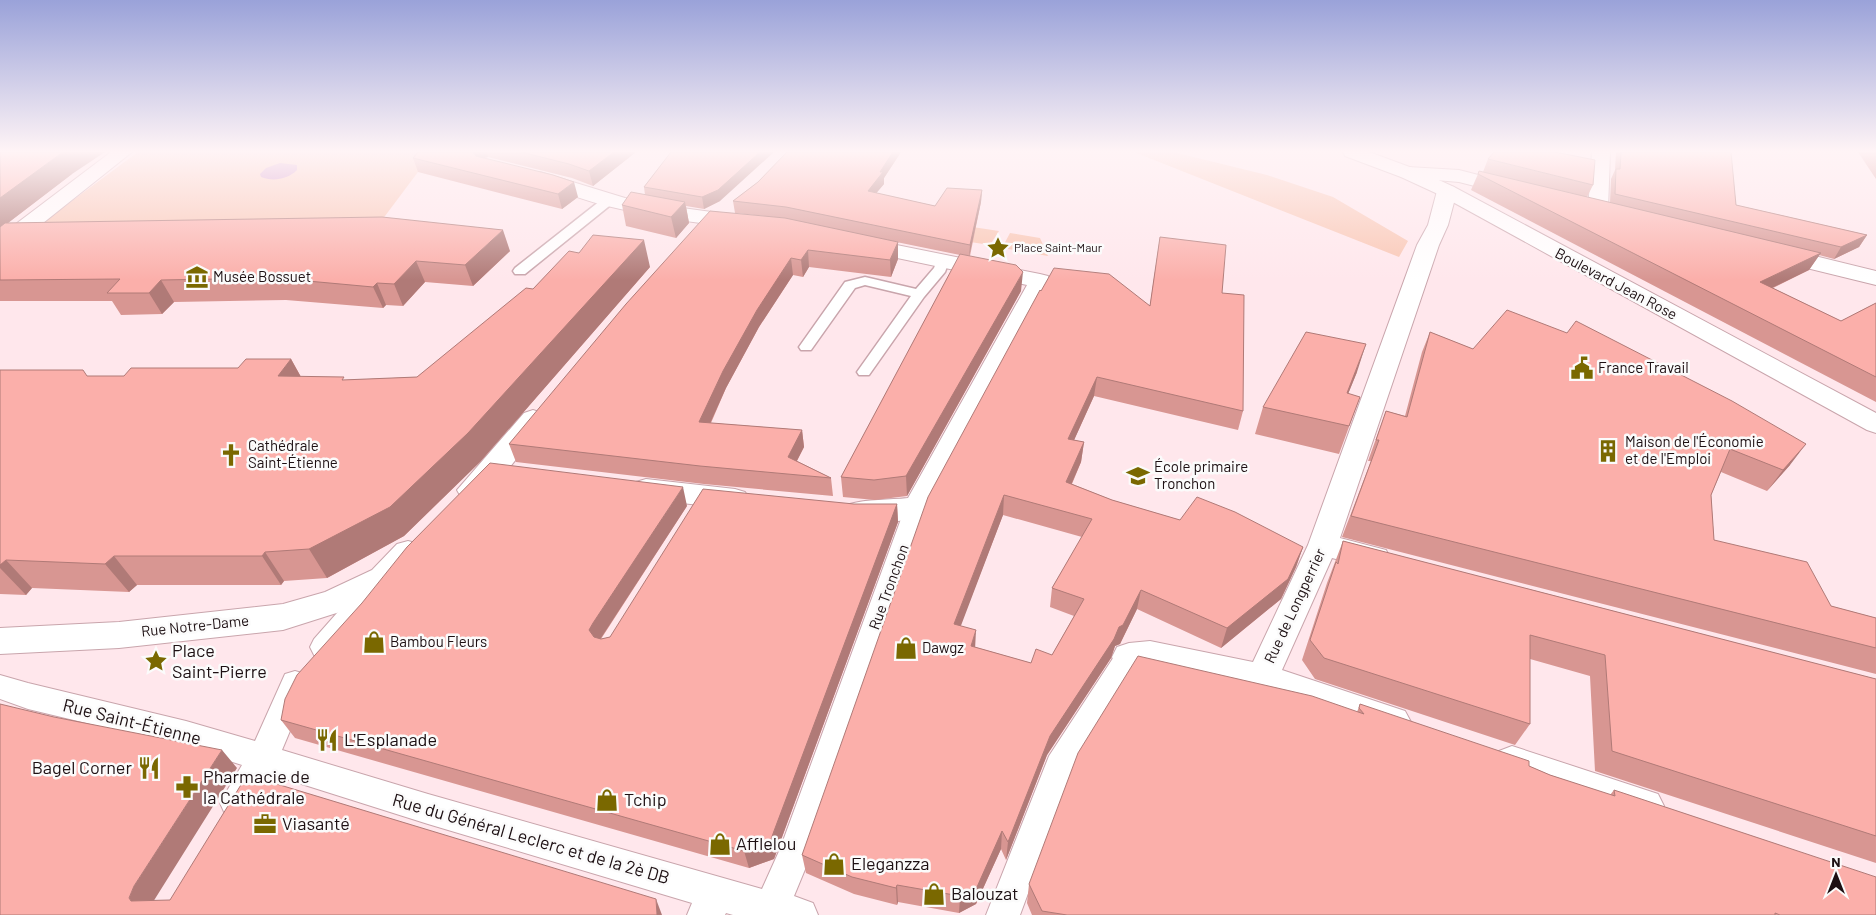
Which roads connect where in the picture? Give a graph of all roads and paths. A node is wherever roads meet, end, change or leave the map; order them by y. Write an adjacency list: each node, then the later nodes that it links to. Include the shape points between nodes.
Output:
1 (67, 195): 12 (street)
2 (594, 195): 6 (street)
3 (1446, 195): 26 (street, Rue de Longperrier)
4 (1453, 195): 21 (street, Boulevard Jean Rose)
5 (1599, 195): 8 (street)
6 (609, 200): 10 (street); 15 (lane)
7 (734, 202): 10 (street)
8 (1598, 210)
9 (760, 224): 10 (street)
10 (700, 226)
11 (846, 240): 14 (street)
12 (0, 246)
13 (1761, 250): 16 (street)
14 (943, 261): 17 (lane); 25 (street, Rue Tronchon, via 1040,281)
15 (520, 271)
16 (1876, 278)
17 (919, 294): 18 (lane, via 865,281 850,285); 19 (lane)
18 (806, 347)
19 (864, 372)
20 (548, 401): 28 (street, Rue Notre-Dame, via 505,472 440,521)
21 (1876, 424)
22 (617, 485): 23 (street, via 699,504)
23 (761, 501)
24 (837, 508): 25 (street, via 875,512)
25 (917, 508): 39 (street, Rue Tronchon, via 796,850)
26 (1321, 550): 27 (street); 31 (street, Rue de Longperrier)
27 (1400, 565)
28 (382, 578): 29 (street, Rue Notre-Dame, via 335,602 283,617 119,635); 35 (street, Rue Notre-Dame, via 297,678)
29 (0, 641)
30 (1129, 657): 31 (street, Rue de Longperrier, via 1150,655); 40 (street, Rue de Longperrier, via 1060,766)
31 (1262, 678): 33 (street)
32 (0, 687): 35 (street, Rue Saint-Étienne, via 186,734)
33 (1422, 732)
34 (1479, 750): 36 (street)
35 (263, 758): 37 (street, Rue Notre-Dame); 38 (street, Rue du Général Leclerc et de la 2è DB, via 437,812)
36 (1678, 817)
37 (223, 824)
38 (711, 904): 39 (street, Rue du Général Leclerc et de la 2è DB)
39 (786, 912)
40 (1003, 915)

